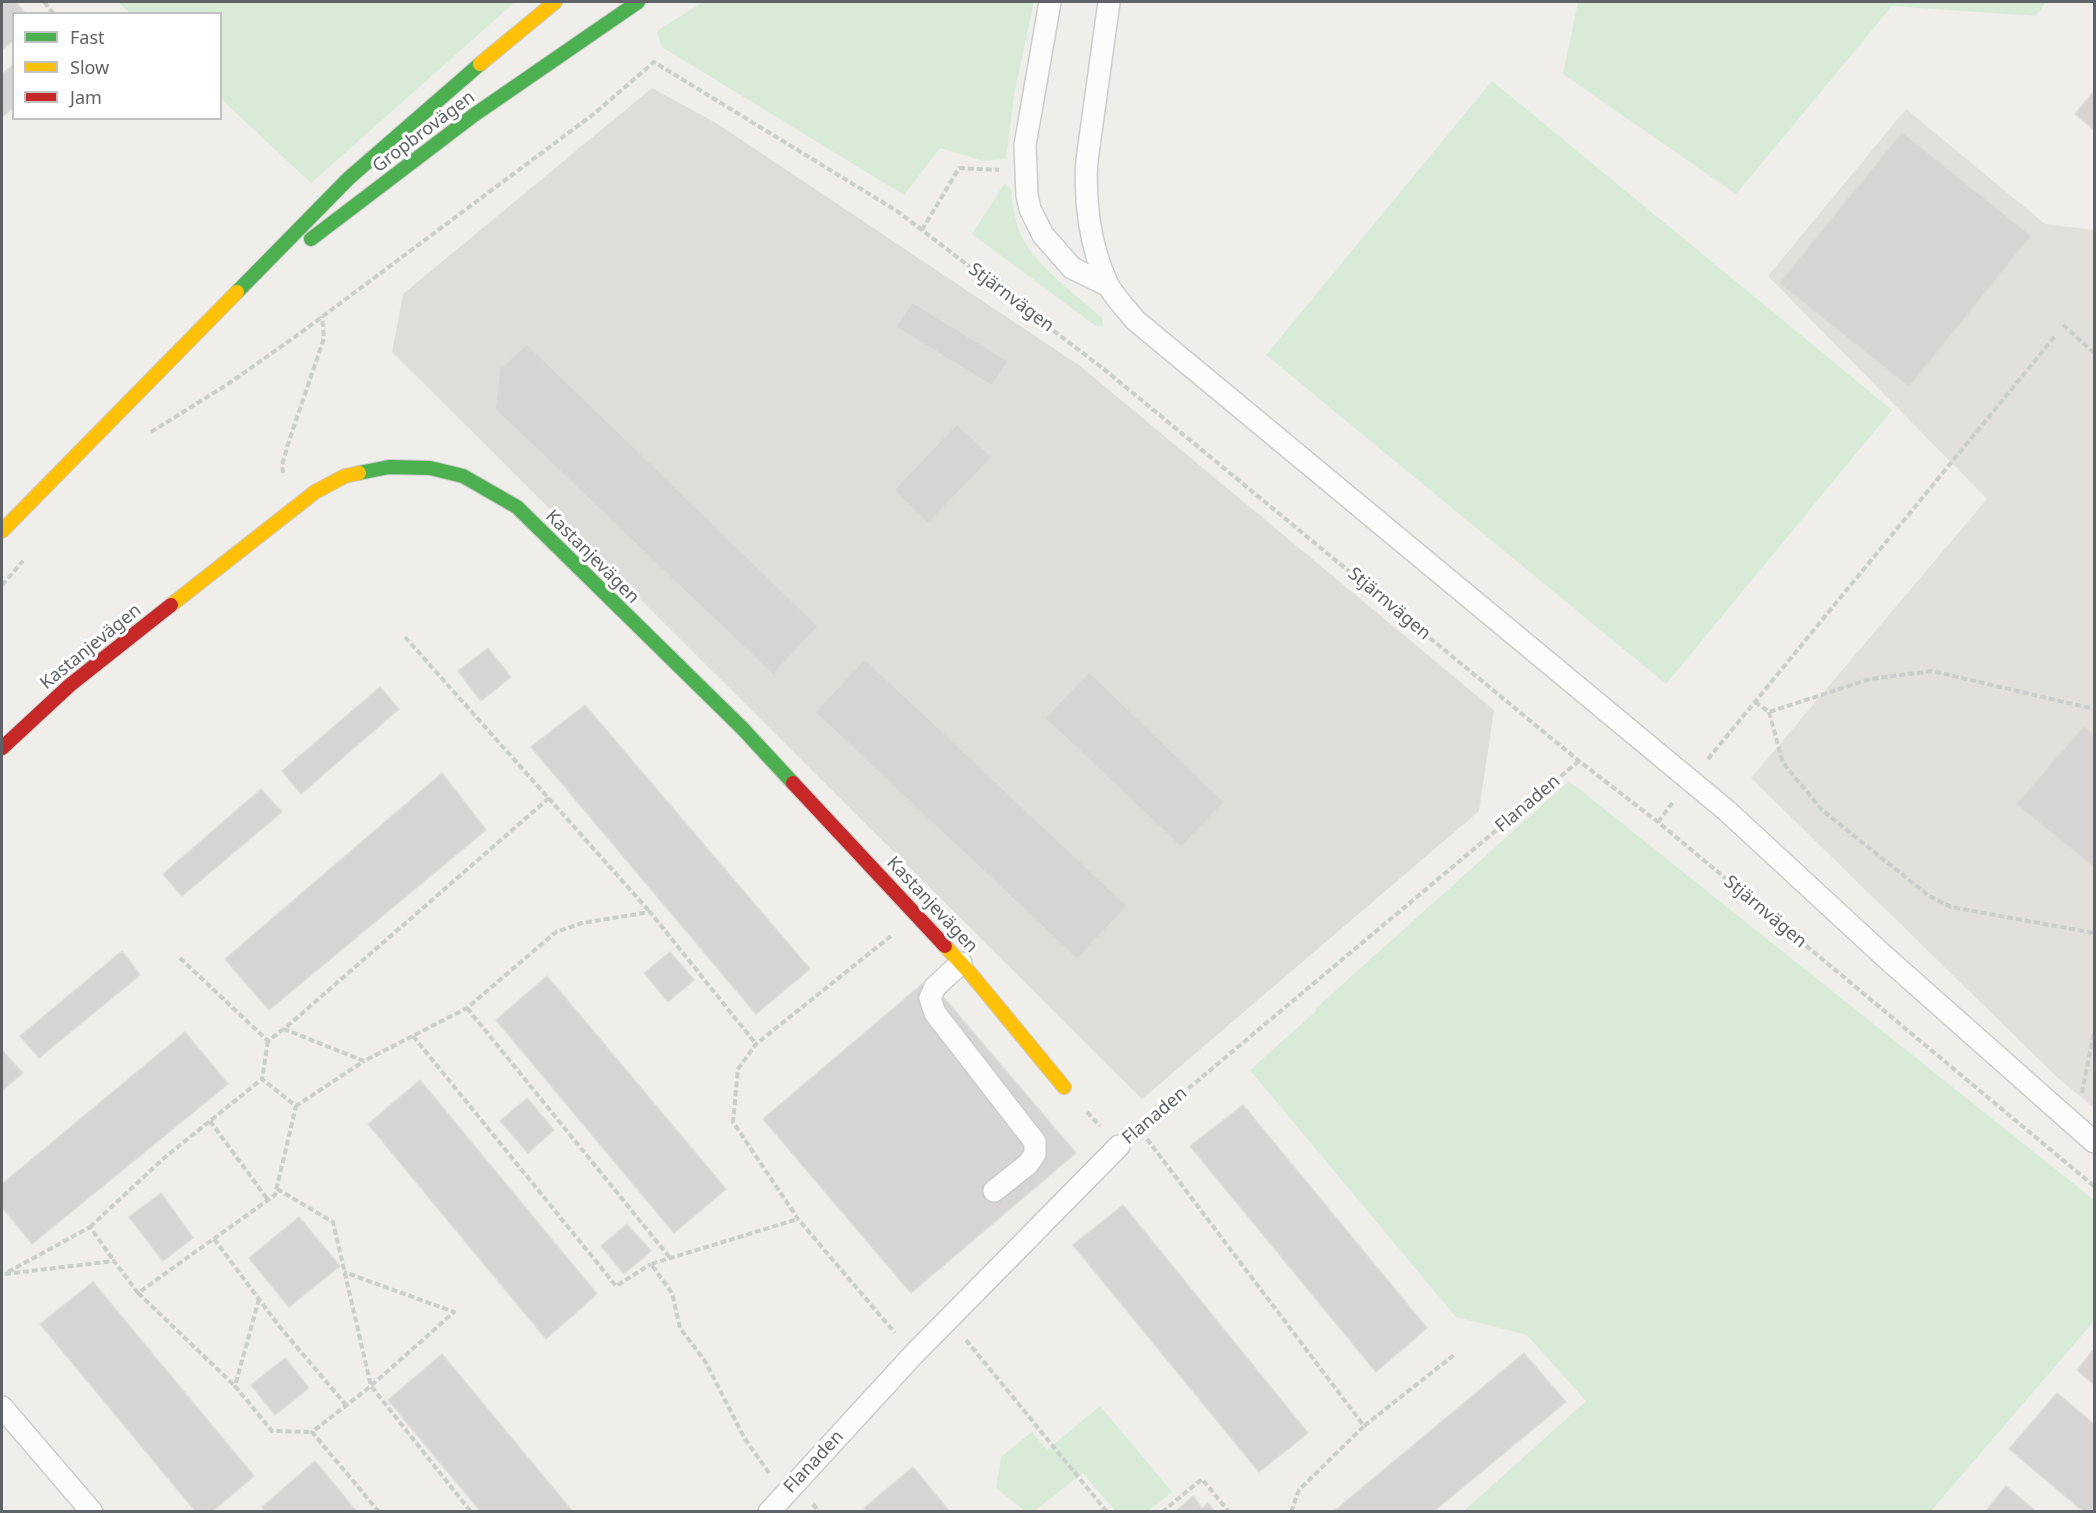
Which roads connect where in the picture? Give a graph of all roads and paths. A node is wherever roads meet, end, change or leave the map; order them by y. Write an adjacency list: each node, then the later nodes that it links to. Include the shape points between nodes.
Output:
1 (555, 2): 8 (street, Gropbrovägen, via 349,178)
2 (638, 2): 8 (street, Gropbrovägen, via 474,115 341,218)
3 (1050, 2): 7 (lane, via 1025,145 1027,195 1043,235 1072,268)
4 (1109, 2): 7 (lane, via 1086,178 1096,252)
5 (1002, 171): 6 (path, via 959,168)
6 (922, 230): 9 (path, Stjärnvägen, via 654,63 595,112); 23 (path, Stjärnvägen, via 1105,370)
7 (1107, 285): 24 (lane, via 1135,320 1162,343)
8 (234, 294): 15 (street, Gropbrovägen)
9 (322, 315): 13 (path, via 228,384); 14 (path, via 324,338 282,465)
10 (2063, 326): 12 (path)
11 (2056, 335): 19 (path)
12 (2094, 353)
13 (145, 436)
14 (292, 511): 22 (street, Kastanjevägen, via 70,685); 28 (street, Kastanjevägen, via 315,492 345,476 389,466 430,468 463,476 517,507 742,728)
15 (2, 531)
16 (25, 559): 17 (path)
17 (2, 585)
18 (405, 637): 25 (path)
19 (1755, 702): 21 (path); 24 (path)
20 (2094, 709): 21 (path, via 1932,672 1870,679)
21 (1769, 712): 29 (path, via 1783,763 1822,810 1929,896 1951,907)
22 (2, 748)
23 (1579, 761): 26 (path, Stjärnvägen); 44 (path, Flanaden)
24 (1690, 781): 26 (path); 43 (lane)
25 (549, 798): 27 (path); 33 (path)
26 (1658, 822): 47 (path, Stjärnvägen)
27 (650, 912): 32 (path, via 582,923 556,932); 37 (path)
28 (917, 915): 31 (street, Kastanjevägen); 37 (path)
29 (2094, 933)
30 (180, 958): 36 (path)
31 (961, 963): 40 (street, Kastanjevägen); 49 (lane, via 935,987 930,998 935,1012 1035,1142 1035,1154 1028,1164)
32 (467, 1008): 35 (path); 54 (path)
33 (289, 1024): 36 (path); 38 (path, via 284,1029)
34 (2094, 1032): 43 (path, via 2080,1106)
35 (413, 1036): 38 (path); 56 (path, via 616,1286)
36 (268, 1041): 39 (path)
37 (756, 1044): 51 (path, via 738,1069 733,1122)
38 (364, 1061): 41 (path)
39 (262, 1079): 41 (path); 42 (path)
40 (1064, 1087): 46 (path)
41 (296, 1106): 48 (path)
42 (210, 1122): 50 (path); 52 (path, via 164,1158)
43 (2071, 1123): 45 (lane)
44 (1140, 1129): 46 (path, Flanaden); 67 (path)
45 (2094, 1142)
46 (1119, 1146): 60 (lane, Flanaden)
47 (2094, 1186)
48 (277, 1189): 50 (path); 57 (path, via 333,1222)
49 (994, 1191)
50 (268, 1200): 53 (path)
51 (798, 1219): 54 (path); 61 (path)
52 (90, 1227): 55 (path); 55 (path, via 5,1274)
53 (214, 1239): 58 (path); 59 (path)
54 (672, 1259): 56 (path)
55 (114, 1261): 58 (path)
56 (651, 1264): 69 (path, via 672,1293 680,1328 705,1361 745,1439 771,1477)
57 (344, 1272): 64 (path); 64 (path, via 454,1312)
58 (138, 1293): 63 (path)
59 (259, 1299): 63 (path); 65 (path)
60 (949, 1318): 61 (lane, Flanaden); 74 (path)
61 (914, 1354): 69 (lane, Flanaden)
62 (1454, 1355): 67 (path)
63 (235, 1386): 68 (path, via 272,1431)
64 (371, 1386): 65 (path); 72 (path)
65 (346, 1405): 68 (path)
66 (2, 1407): 70 (lane)
67 (1364, 1426): 77 (path, via 1299,1490)
68 (312, 1432): 71 (path)
69 (787, 1492): 73 (lane, Flanaden)
70 (92, 1512)
71 (379, 1512)
72 (471, 1512)
73 (769, 1512)
74 (1107, 1512)
75 (1162, 1512): 76 (path, via 1202,1479)
76 (1229, 1512)
77 (1291, 1512)

